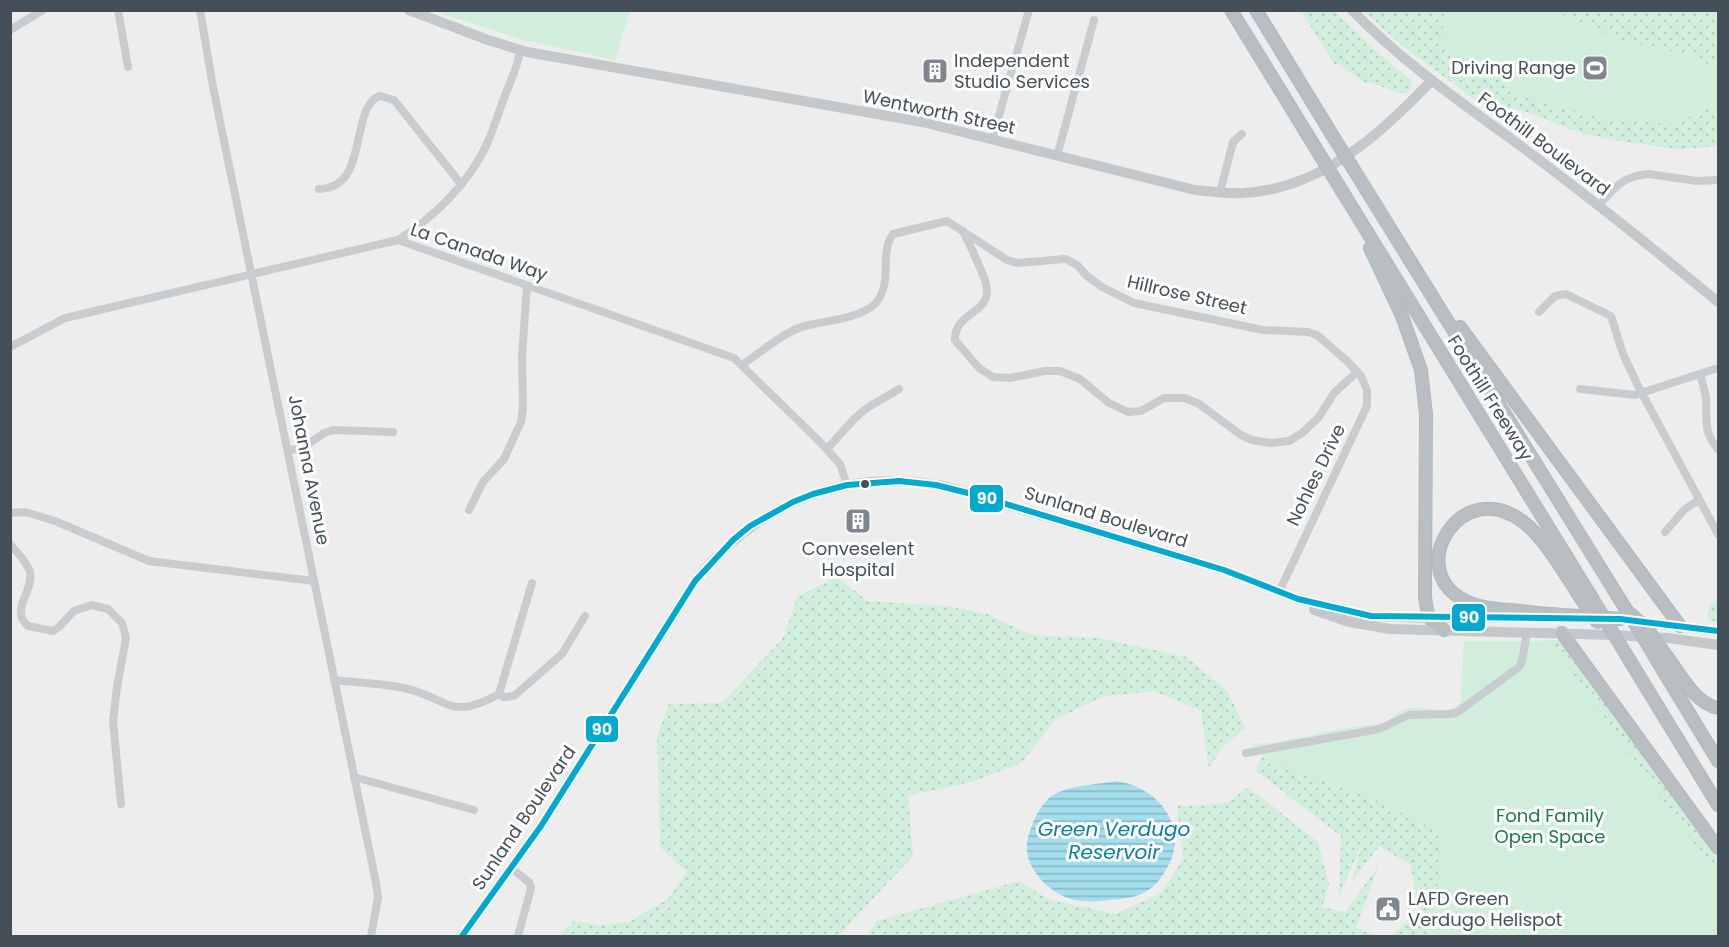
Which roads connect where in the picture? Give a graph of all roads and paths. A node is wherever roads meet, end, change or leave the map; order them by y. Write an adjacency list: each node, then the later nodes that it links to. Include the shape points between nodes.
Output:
1 (118, 10): 12 (street)
2 (200, 10): 26 (street, Johanna Avenue)
3 (1029, 10): 15 (street)
4 (1231, 10): 20 (highway, Foothill Freeway, bridge)
5 (1256, 10): 24 (highway, Foothill Freeway, bridge)
6 (1352, 10): 13 (main road, Foothill Boulevard)
7 (40, 11): 10 (street)
8 (409, 11): 11 (main road, Wentworth Street)
9 (1094, 20): 16 (street)
10 (10, 30)
11 (520, 50): 15 (main road, Wentworth Street, via 922,122); 18 (street, via 486,145)
12 (128, 67)
13 (1432, 80): 21 (main road, Wentworth Street, via 1370,140 1336,164 1289,184 1243,193); 22 (main road, Foothill Boulevard)
14 (1242, 134): 21 (street, via 1233,142)
15 (992, 140): 16 (main road, Wentworth Street)
16 (1057, 156): 21 (main road, Wentworth Street, via 1195,190)
17 (1719, 180): 22 (street, via 1641,175 1624,180)
18 (461, 184): 19 (street, via 393,100 380,96 369,104 346,178 335,187); 25 (street, via 420,227)
19 (319, 189)
20 (1342, 190): 52 (highway, Foothill Freeway); 55 (highway, via 1402,316 1421,370 1426,414 1424,533)
21 (1220, 192)
22 (1599, 206): 28 (main road, Foothill Boulevard)
23 (963, 230): 31 (street, Hillrose Street, via 947,221 893,234 887,250 884,287 871,307 799,328); 33 (street, Hillrose Street, via 1017,263 1066,258 1102,287 1134,303 1263,330 1317,335); 33 (street, via 987,291 985,300 957,326 955,340 975,365 993,377 1060,371 1080,379 1106,401 1128,412 1141,411 1164,399 1185,398 1242,435 1277,443 1293,440 1312,425 1334,393)
24 (1393, 233): 53 (highway, Foothill Freeway, via 1620,599); 56 (highway)
25 (398, 240): 26 (street, La Canada Way); 27 (street, La Canada Way)
26 (252, 273): 30 (street, La Canada Way, via 65,318); 41 (street, Johanna Avenue)
27 (527, 286): 31 (street, La Canada Way); 44 (street, via 520,422 504,459 483,482)
28 (1719, 302)
29 (1539, 312): 37 (street, via 1555,296 1566,294 1608,314)
30 (10, 347)
31 (742, 364): 39 (street, La Canada Way)
32 (1719, 368): 34 (street)
33 (1357, 372): 51 (street, Nohles Drive, via 1367,390 1364,416)
34 (1700, 374): 37 (street); 40 (street, via 1708,434)
35 (899, 389): 39 (street, via 855,418)
36 (1580, 389): 37 (street)
37 (1642, 393): 43 (street)
38 (393, 432): 41 (street, via 333,430)
39 (827, 449): 42 (street, La Canada Way, via 842,469)
40 (1719, 449)
41 (289, 451): 49 (street, Johanna Avenue)
42 (847, 485): 51 (main road, Sunland Boulevard, via 893,481 948,487 1224,570); 72 (main road, Sunland Boulevard, via 813,494 775,512 733,540 708,565)
43 (1699, 500): 46 (street, via 1685,509); 47 (street)
44 (470, 510)
45 (10, 513): 49 (street, via 25,512 55,521 149,561)
46 (1665, 532)
47 (1719, 534)
48 (10, 544): 68 (street, via 29,569 30,583 20,608 21,618 28,626 53,631 74,611 91,605 108,609 122,623 126,638 113,721)
49 (314, 581): 62 (street, Johanna Avenue)
50 (532, 583): 63 (street)
51 (1279, 592): 55 (main road, Sunland Boulevard, via 1371,616); 57 (main road, Sunland Boulevard, via 1348,622 1390,629)
52 (1586, 598): 53 (highway, via 1537,536 1509,512 1490,508 1470,511 1443,538 1441,573 1449,588 1478,606); 69 (highway, bridge, via 1599,624 1618,640)
53 (1623, 615): 55 (main road, Sunland Boulevard); 56 (main road, Sunland Boulevard); 64 (highway, bridge, via 1646,627 1699,699); 66 (highway, Foothill Freeway, bridge, via 1655,657)
54 (585, 616): 63 (street, via 562,654 514,696)
55 (1428, 618): 57 (highway)
56 (1680, 626): 58 (main road, Sunland Boulevard)
57 (1444, 630): 59 (main road, Sunland Boulevard)
58 (1719, 631)
59 (1527, 633): 60 (main road, Sunland Boulevard); 65 (street, via 1519,668 1456,712 1409,714 1379,729)
60 (1562, 633): 61 (main road, Sunland Boulevard, via 1668,638); 71 (highway)
61 (1719, 645)
62 (334, 680): 63 (street, via 402,688 463,708); 67 (street, Johanna Avenue)
63 (499, 694)
64 (1719, 708)
65 (1246, 753)
66 (1719, 761)
67 (354, 777): 70 (street); 73 (street, Johanna Avenue, via 378,898)
68 (121, 804)
69 (1719, 805)
70 (474, 810)
71 (1719, 848)
72 (512, 868): 74 (main road, Sunland Boulevard); 75 (street, via 531,888)
73 (371, 936)
74 (462, 936)
75 (518, 936)

